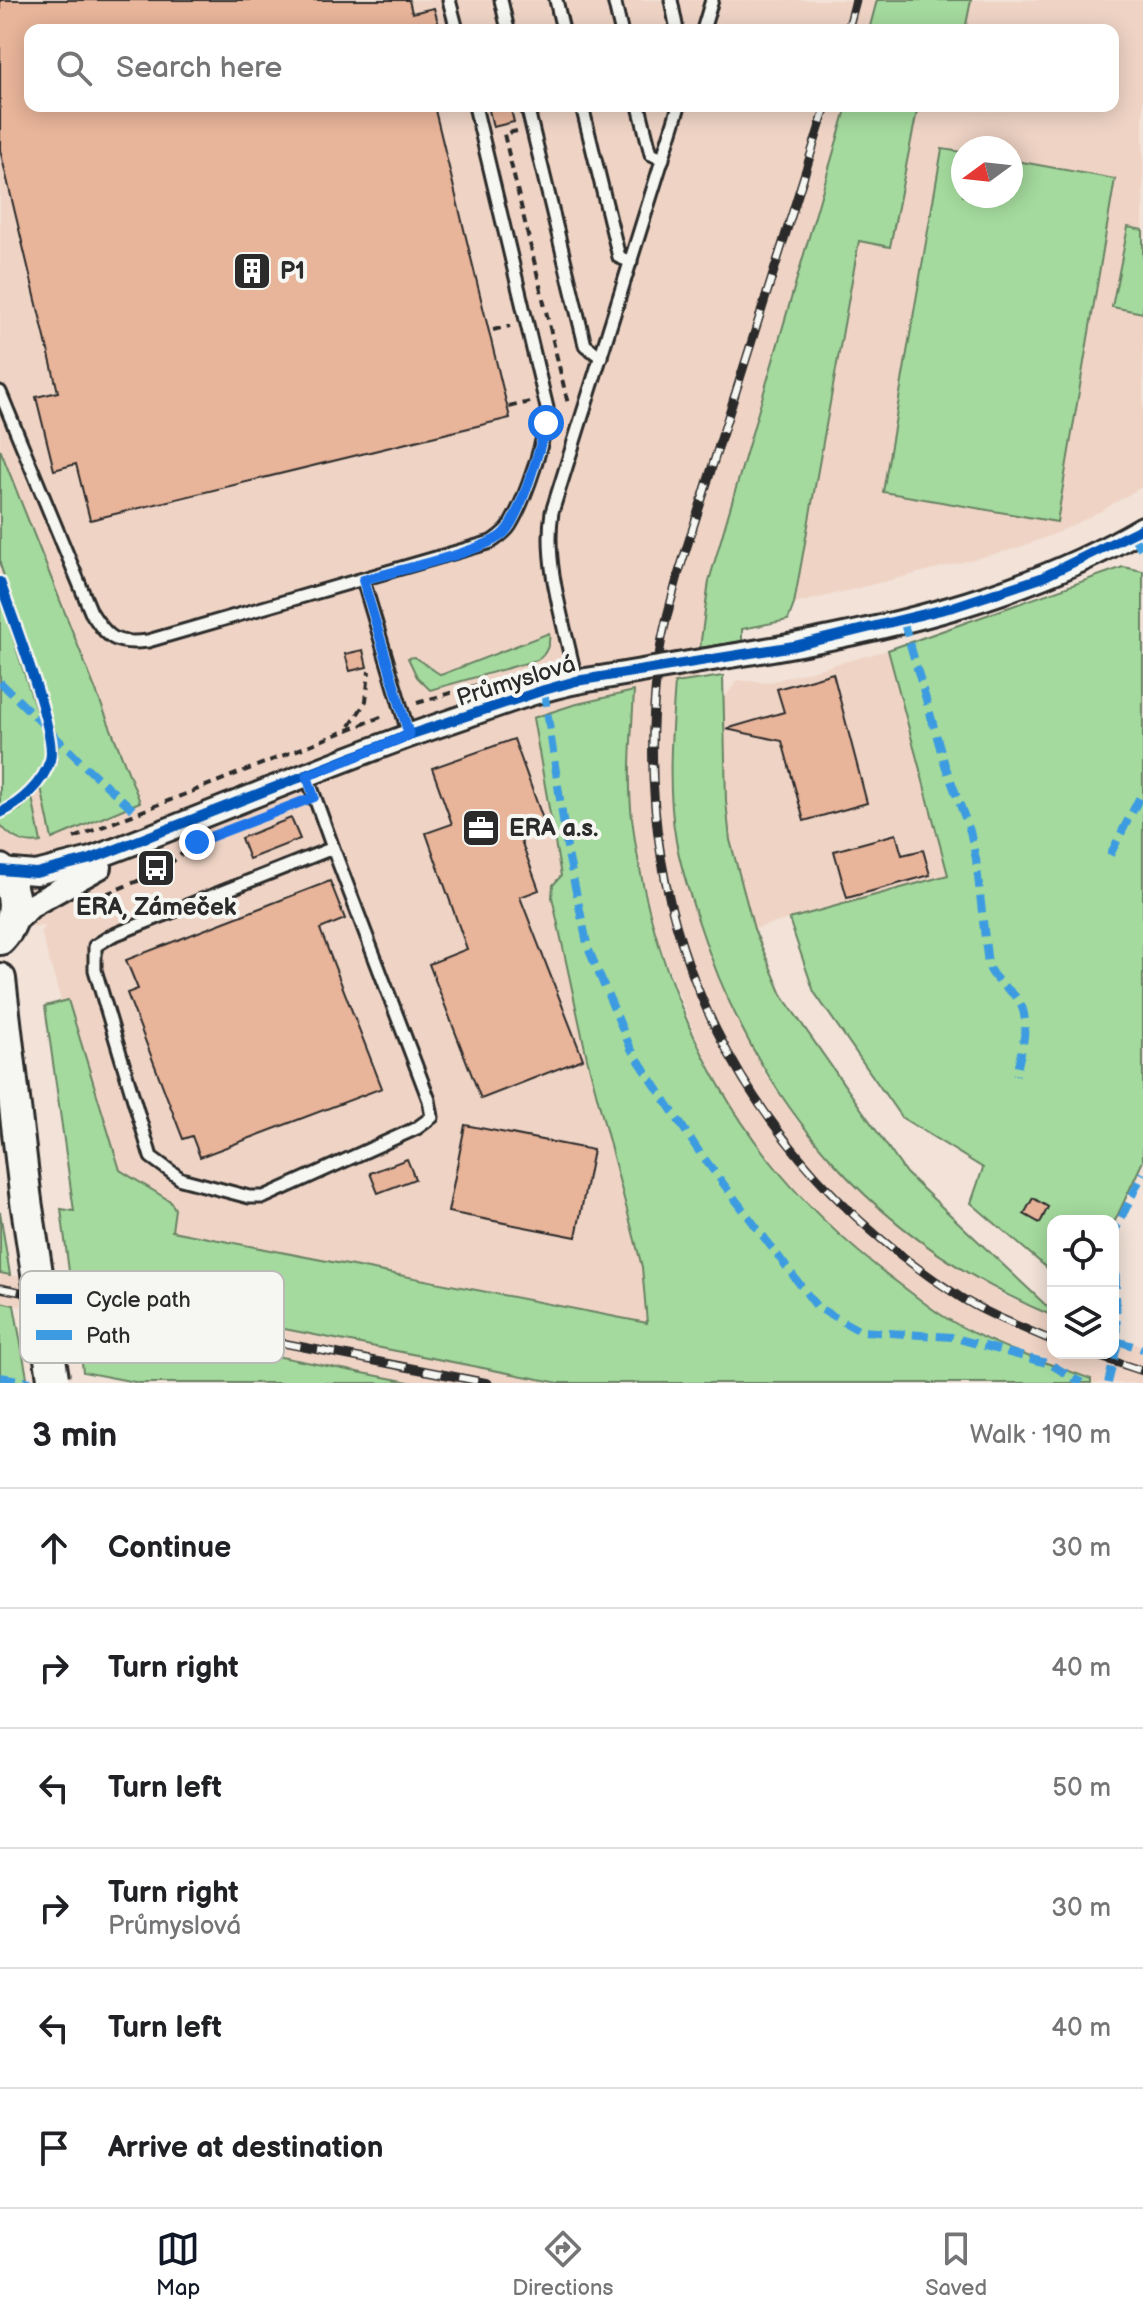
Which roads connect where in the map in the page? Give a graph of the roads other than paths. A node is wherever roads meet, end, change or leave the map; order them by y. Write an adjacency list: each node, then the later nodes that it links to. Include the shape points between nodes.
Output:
1 (449, 0): 7 (lane)
2 (501, 0): 8 (lane)
3 (556, 0): 9 (lane)
4 (614, 0): 10 (lane)
5 (671, 0): 11 (lane)
6 (712, 0): 12 (lane)
7 (455, 24)
8 (507, 24)
9 (562, 24)
10 (620, 24)
11 (676, 24)
12 (705, 24)
13 (476, 112): 23 (lane, via 544,389 546,423 518,508 501,535 472,549)
14 (528, 112): 20 (lane, via 585,345)
15 (583, 112): 19 (lane, via 619,257)
16 (640, 112): 18 (lane, via 651,154)
17 (677, 112): 18 (lane)
18 (663, 159): 19 (lane)
19 (631, 262): 20 (lane)
20 (601, 357): 24 (lane, via 549,530)
21 (0, 392): 23 (lane, via 91,612 114,640 148,641)
22 (1143, 528): 24 (street, Průmyslová, bridge, via 1065,568 966,604 794,646)
23 (363, 580): 25 (lane)
24 (576, 681): 25 (street, Průmyslová)
25 (409, 735): 26 (street, Průmyslová)
26 (307, 776): 27 (street, Průmyslová); 28 (lane)
27 (217, 812): 29 (street, Průmyslová, via 53,871); 30 (street, Průmyslová, via 58,889 22,913)
28 (333, 848): 28 (lane, via 95,946 95,970 151,1157 181,1179 264,1197 432,1117)
29 (0, 870): 30 (main road, Průmyslová, via 13,892 14,910)
30 (4, 933)
31 (0, 979): 33 (main road)
32 (0, 1073): 33 (main road)
33 (26, 1201): 34 (main road, bridge)
34 (37, 1271)

